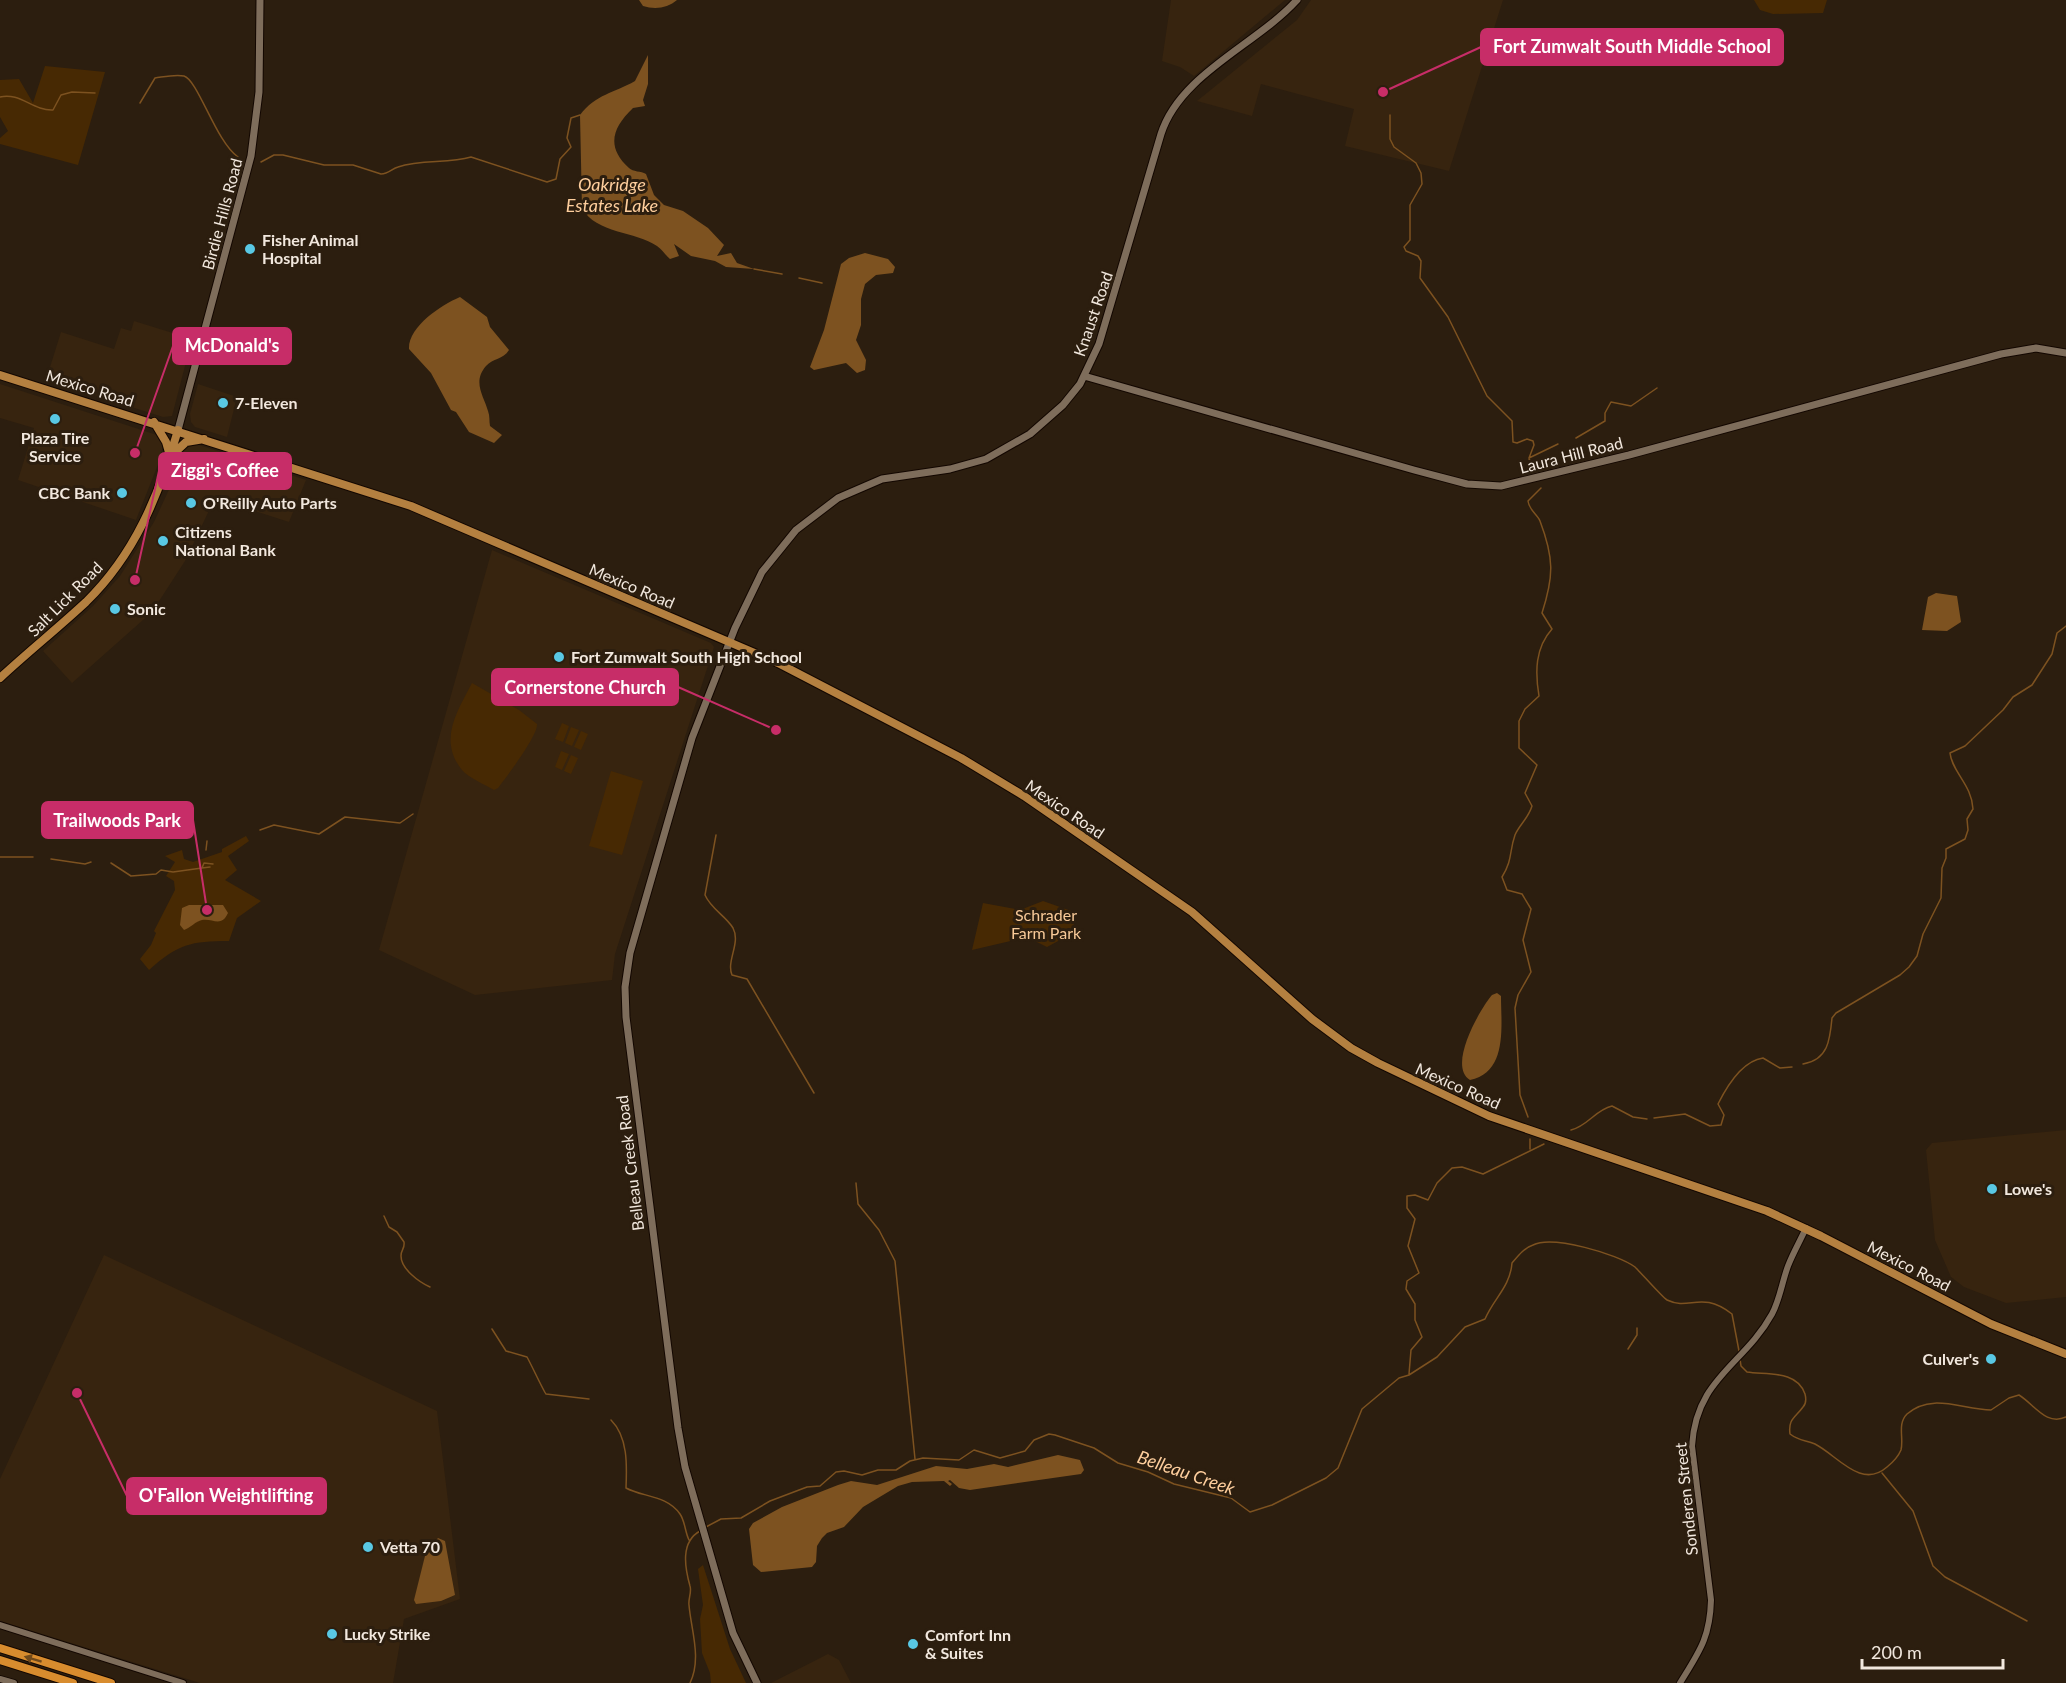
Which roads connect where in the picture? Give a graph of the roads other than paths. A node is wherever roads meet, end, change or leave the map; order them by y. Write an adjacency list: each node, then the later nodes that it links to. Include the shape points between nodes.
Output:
1 (260, 0): 7 (main road, Birdie Hills Road, via 260,82 251,156)
2 (1297, 0): 5 (main road, Knaust Road, via 1194,85 1170,112 1102,336)
3 (2066, 353): 5 (main road, Laura Hill Road, via 2036,348 2001,354 1578,468 1490,486 1414,470)
4 (0, 375): 6 (main road, Mexico Road)
5 (1084, 376): 10 (main road, Knaust Road, via 1046,421 999,453 966,465 870,483 817,512 766,565)
6 (154, 422): 7 (main road, Mexico Road); 9 (main road)
7 (178, 430): 8 (main road, Mexico Road); 9 (main road, Salt Lick Road)
8 (205, 439): 9 (main road, via 186,442); 10 (main road, Mexico Road, via 411,506)
9 (170, 457): 11 (main road, Salt Lick Road, via 147,518 116,567 87,601)
10 (729, 642): 12 (main road, Mexico Road, via 816,682 999,780 1192,912 1312,1019 1378,1063 1489,1116 1740,1201); 22 (main road, Belleau Creek Road, via 692,738 635,933 625,987 678,1428 699,1518 733,1633)
11 (0, 678)
12 (1806, 1228): 13 (main road, Mexico Road, via 1983,1320); 23 (street, Sonderen Street, via 1776,1305 1759,1333 1719,1375 1694,1428 1692,1446 1711,1620 1701,1651)
13 (2065, 1354)
14 (0, 1625): 21 (street)
15 (0, 1648): 20 (highway, one-way to 15)
16 (0, 1660): 19 (highway)
17 (0, 1678): 18 (street)
18 (14, 1683)
19 (73, 1683)
20 (111, 1683)
21 (183, 1683)
22 (757, 1683)
23 (1680, 1683)

